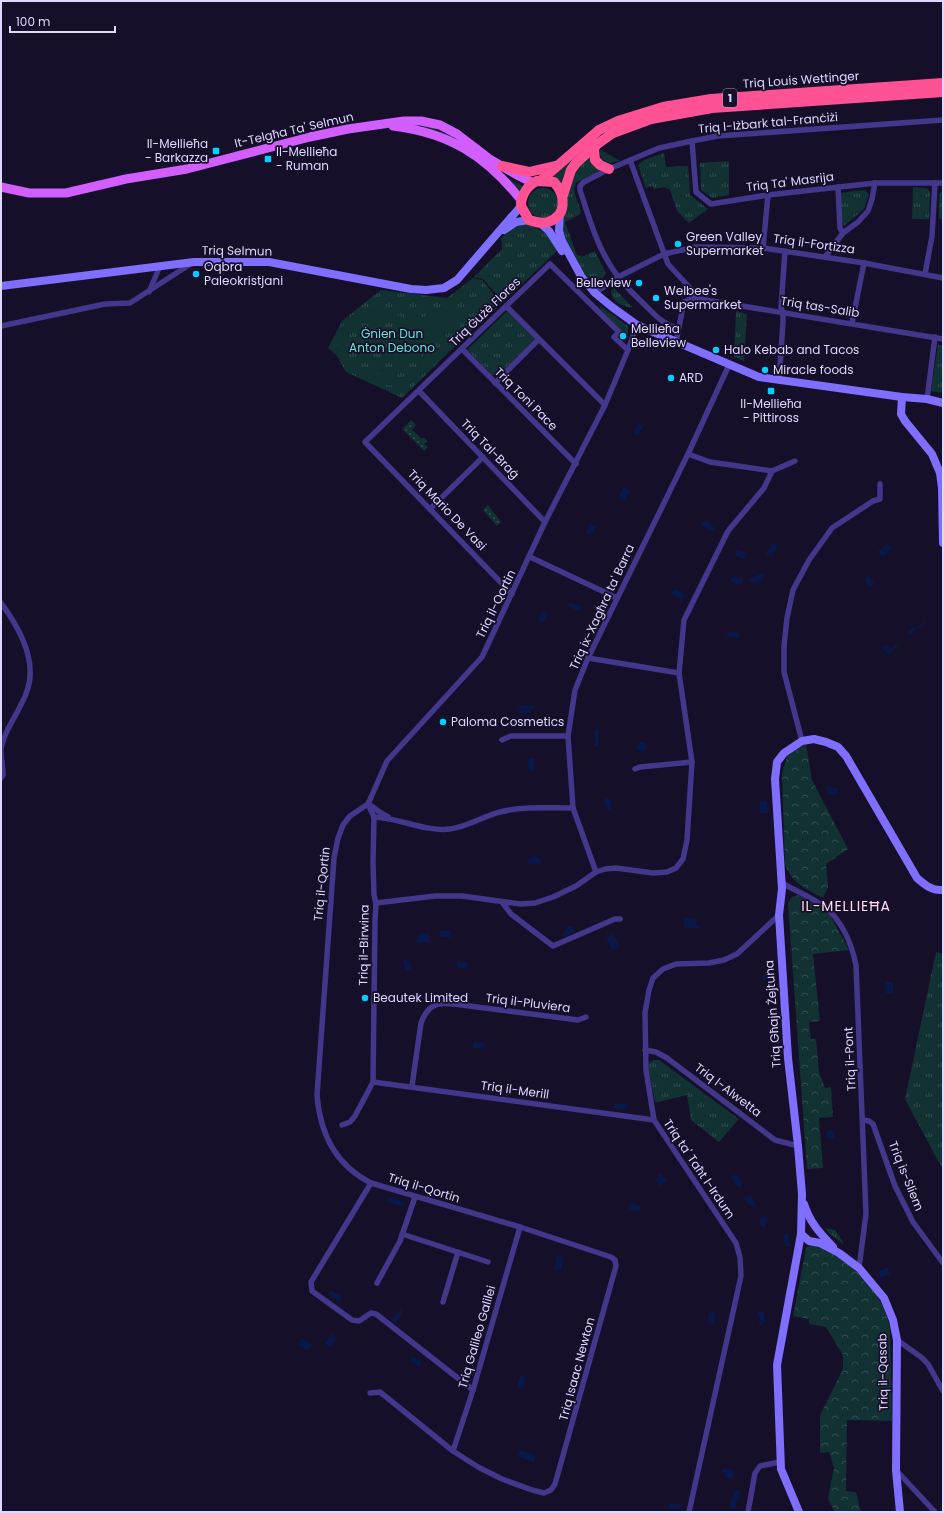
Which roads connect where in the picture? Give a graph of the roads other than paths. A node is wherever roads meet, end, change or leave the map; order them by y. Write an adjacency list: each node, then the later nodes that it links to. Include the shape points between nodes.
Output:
1 (943, 83): 9 (highway, Triq Louis Wettinger / 1, via 682,103 618,121 599,130)
2 (943, 92): 6 (highway, Triq Louis Wettinger / 1, via 684,112 651,119 619,130)
3 (943, 120): 5 (street, Triq l-Iżbark tal-Franċiżi, via 718,136)
4 (381, 124): 8 (main road, It-Telgħa Ta' Selmun, via 421,121 440,125); 15 (main road, It-Telgħa Ta' Selmun, via 325,134 187,169 66,193 41,194); 19 (main road, It-Telgħa Ta' Selmun, via 430,132 464,147 510,186)
5 (692, 141): 7 (street, Triq l-Iżbark tal-Franċiżi, via 659,148); 18 (street, Triq Ta' Masrija, via 696,192 711,204)
6 (596, 145): 10 (highway, via 595,160); 17 (highway, Triq Louis Wettinger / 1, via 571,170)
7 (630, 160): 10 (street, Triq l-Iżbark tal-Franċiżi); 27 (street)
8 (502, 166): 9 (highway, via 528,172); 11 (main road, It-Telgħa Ta' Selmun, via 519,176)
9 (557, 166): 11 (highway, Triq Louis Wettinger / 1)
10 (609, 169): 33 (street, Triq l-Iżbark tal-Franċiżi, via 584,182 580,190 604,256)
11 (537, 182): 17 (highway, via 554,182); 19 (highway, 1, via 524,193)
12 (875, 183): 13 (street, Triq Ta' Masrija); 16 (street, Triq Ta' Masrija); 23 (street, via 868,211)
13 (935, 183): 14 (street, Triq Ta' Masrija); 32 (street, via 932,236)
14 (943, 183)
15 (1, 187)
16 (838, 187): 18 (street, Triq Ta' Masrija); 23 (street, via 840,228)
17 (563, 195): 20 (highway, 1)
18 (768, 195): 25 (street)
19 (521, 203): 21 (highway); 24 (street, Triq Selmun)
20 (560, 212): 22 (highway, via 548,222); 37 (street, via 559,231 562,241 581,276)
21 (529, 220): 22 (highway); 24 (street, Triq Selmun, via 516,222)
22 (540, 223): 37 (street, via 549,231 586,288)
23 (843, 232): 28 (street)
24 (497, 235): 29 (street, Triq Selmun, via 457,280 436,290 411,289 269,262)
25 (763, 248): 26 (street, Triq il-Fortizza); 27 (street, Triq il-Fortizza, via 696,247)
26 (785, 251): 28 (street, Triq il-Fortizza); 40 (street, via 781,307)
27 (664, 254): 33 (street, Triq il-Fortizza); 38 (street, via 668,264 691,289)
28 (825, 257): 30 (street, Triq il-Fortizza)
29 (194, 262): 31 (street, Triq Selmun); 36 (street)
30 (864, 263): 32 (street, Triq il-Fortizza); 41 (street)
31 (160, 266): 35 (street, Triq Selmun); 36 (street)
32 (926, 274): 34 (street, Triq il-Fortizza)
33 (618, 277): 37 (street, Triq il-Fortizza); 44 (street, via 663,323)
34 (943, 278)
35 (1, 286)
36 (149, 292): 43 (street, via 130,303 105,304)
37 (595, 293): 42 (street)
38 (693, 298): 40 (street, Triq tas-Salib); 44 (street, via 684,302)
39 (506, 306): 47 (street); 49 (street, Triq Ġużè Flores); 50 (street, Triq Ġużè Flores, via 550,264 619,332 614,337)
40 (783, 313): 41 (street, Triq tas-Salib); 52 (street)
41 (852, 323): 45 (street, Triq tas-Salib)
42 (637, 325): 48 (street); 50 (street, Triq il-Qortin)
43 (1, 326)
44 (678, 328): 48 (street)
45 (935, 337): 46 (street, Triq tas-Salib); 56 (street)
46 (943, 338)
47 (538, 340): 53 (street); 58 (street)
48 (676, 342): 51 (street)
49 (462, 349): 53 (street, Triq Toni Pace); 54 (street, Triq Ġużè Flores)
50 (628, 350): 58 (street, Triq il-Qortin)
51 (729, 365): 52 (street, via 759,377); 60 (street, Triq ix-Xagħra ta' Barra)
52 (779, 381): 55 (street)
53 (495, 383): 63 (street, Triq Toni Pace)
54 (420, 391): 59 (street, Triq Ġużè Flores); 61 (street, Triq Tal-Braġ)
55 (902, 397): 56 (street); 68 (street, via 901,414 932,454 940,473)
56 (927, 399): 57 (street)
57 (943, 403)
58 (605, 405): 63 (street, Triq il-Qortin)
59 (365, 442): 66 (street, Triq Mario De Vasi)
60 (688, 454): 64 (street, via 710,462); 71 (street, Triq ix-Xagħra ta' Barra)
61 (483, 457): 66 (street); 67 (street, Triq Tal-Braġ)
62 (795, 461): 64 (street)
63 (576, 464): 67 (street, Triq il-Qortin)
64 (772, 471): 74 (street, via 764,488 728,531 684,620)
65 (880, 484): 77 (street, via 880,499 832,528 793,590 787,618 784,672)
66 (430, 509): 70 (street, Triq Mario De Vasi)
67 (545, 522): 69 (street, Triq il-Qortin)
68 (943, 544)
69 (530, 557): 70 (street, Triq il-Qortin); 71 (street)
70 (512, 594): 81 (street, Triq il-Qortin, via 482,657 386,762)
71 (617, 598): 73 (street, Triq ix-Xagħra ta' Barra)
72 (1, 603): 80 (street, via 24,643 31,678 28,690 3,741 1,751 4,775)
73 (588, 658): 74 (street); 75 (street, Triq ix-Xagħra ta' Barra, via 575,690)
74 (679, 672): 78 (street)
75 (568, 736): 76 (street, via 511,736); 82 (street, Triq ix-Xagħra ta' Barra)
76 (502, 740)
77 (802, 741): 86 (street, Triq Għajn Żejtuna, via 793,745 777,762 775,779); 87 (street, via 814,739 838,747 846,756 917,878 927,887 937,891)
78 (692, 762): 79 (street); 85 (street, via 687,840 683,860 668,872 653,873 616,868)
79 (635, 769)
80 (1, 778)
81 (368, 804): 83 (street, Triq il-Birwina); 84 (street); 100 (street, Triq il-Qortin, via 350,816 343,825 334,858 317,1095 331,1148 340,1161 359,1177)
82 (573, 808): 84 (street, via 525,808 500,812 450,829 433,829); 85 (street, Triq ix-Xagħra ta' Barra)
83 (374, 817): 84 (street); 89 (street, Triq il-Birwina, via 373,862)
84 (394, 819)
85 (596, 872): 88 (street, via 576,886 535,903)
86 (782, 883): 90 (street, Triq Għajn Żejtuna); 97 (street, Triq il-Pont, via 824,906 835,917 853,950 856,965)
87 (943, 890)
88 (502, 902): 89 (street, via 462,896 435,896); 91 (street, via 511,914 553,946)
89 (376, 903): 94 (street, Triq il-Birwina)
90 (779, 915): 93 (street, Triq ta' Taħt l-Irdum, via 736,954 724,960 676,964 663,969 653,978 645,1013); 99 (street, Triq Għajn Żejtuna, via 788,1058)
91 (620, 919)
92 (586, 1017): 95 (street, Triq il-Pluviera, via 578,1020 454,1004 436,1004 430,1008 421,1022)
93 (645, 1050): 96 (street, Triq ta' Taħt l-Irdum); 99 (street, Triq l-Alwetta, via 667,1058 775,1140)
94 (373, 1082): 95 (street, Triq il-Merill); 98 (street, Triq il-Birwina, via 355,1116)
95 (412, 1086): 96 (street, Triq il-Merill)
96 (654, 1120): 122 (street, Triq ta' Taħt l-Irdum, via 736,1243 741,1265 741,1276)
97 (863, 1120): 111 (street, Triq is-Sliem, via 873,1124 896,1186 913,1222); 112 (street, Triq il-Pont, via 866,1214)
98 (342, 1126)
99 (798, 1146): 101 (street, Triq Għajn Żejtuna)
100 (371, 1183): 102 (street, Triq il-Qortin); 116 (street, via 311,1282 312,1291 352,1320 359,1321 371,1313 376,1314)
101 (802, 1194): 103 (street, Triq il-Qasab); 105 (street, Triq Għajn Żejtuna)
102 (415, 1197): 104 (street, Triq il-Qortin); 106 (street)
103 (811, 1222): 105 (street); 108 (street, Triq il-Qasab)
104 (520, 1227): 109 (street, Triq il-Qortin, via 611,1256); 116 (street, Triq Galileo Galilei)
105 (801, 1230): 108 (street, Triq il-Qasab, via 809,1242 820,1243); 120 (street, Triq Għajn Żejtuna, via 777,1365)
106 (402, 1234): 107 (street); 113 (street)
107 (458, 1252): 110 (street); 114 (street)
108 (839, 1253): 112 (street, Triq il-Qasab)
109 (615, 1260): 119 (street, Triq Isaac Newton, via 616,1266 555,1484 551,1490 544,1493 502,1479)
110 (488, 1262)
111 (943, 1263)
112 (859, 1268): 115 (street, Triq il-Qasab, via 884,1298 893,1320)
113 (377, 1283)
114 (443, 1302)
115 (896, 1340): 117 (street, via 922,1357); 121 (street, Triq il-Qasab)
116 (473, 1390): 119 (street, Triq Galileo Galilei)
117 (943, 1392)
118 (370, 1393): 119 (street, via 380,1392)
119 (453, 1452)
120 (780, 1462): 123 (street, via 760,1466 755,1473); 124 (street, Triq Għajn Żejtuna)
121 (896, 1470): 125 (street, Triq il-Qasab); 126 (street)
122 (689, 1512)
123 (748, 1512)
124 (799, 1512)
125 (900, 1512)
126 (935, 1512)

